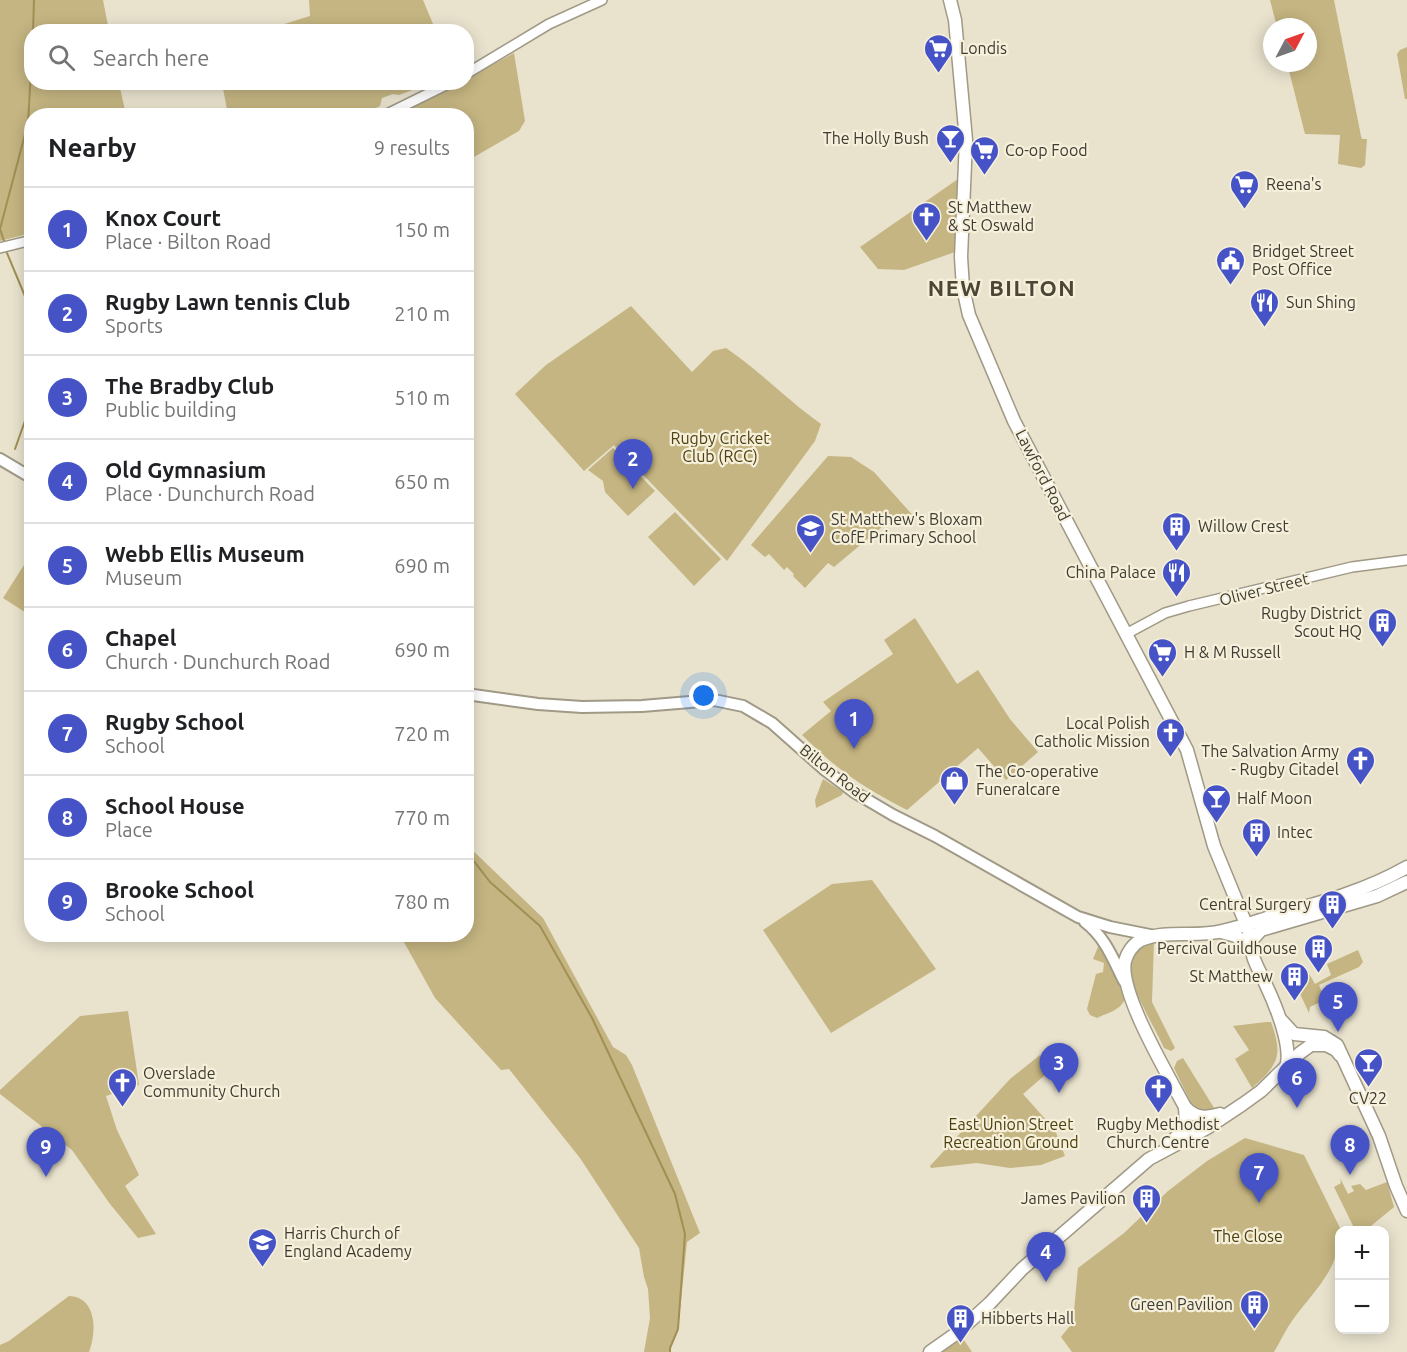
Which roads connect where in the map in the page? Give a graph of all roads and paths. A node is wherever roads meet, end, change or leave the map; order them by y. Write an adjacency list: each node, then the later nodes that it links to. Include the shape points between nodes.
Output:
1 (602, 0): 3 (street, via 549,24)
2 (950, 0): 11 (main road, Lawford Road, via 966,140 961,257 969,315 1014,421)
3 (474, 69)
4 (436, 90): 5 (street)
5 (399, 108)
6 (24, 242): 7 (street)
7 (0, 248)
8 (0, 459): 9 (main road)
9 (24, 473)
10 (1407, 560): 11 (street, Oliver Street, via 1353,567 1189,606 1165,613)
11 (1126, 634): 16 (main road, Lawford Road, via 1187,750 1214,846)
12 (474, 695): 15 (main road, Bilton Road, via 582,707 714,700 743,706 772,723 854,792)
13 (1407, 867): 16 (main road, Bilton Road, via 1356,891)
14 (1407, 882): 19 (main road, via 1377,896 1261,930)
15 (1078, 917): 18 (main road, Bilton Road); 20 (main road, via 1104,942)
16 (1246, 923): 17 (main road, Bilton Road); 19 (main road, Lawford Road)
17 (1221, 932): 18 (main road, Bilton Road); 19 (main road, Bilton Road)
18 (1155, 936): 20 (main road, via 1139,941 1128,954 1124,970)
19 (1251, 945): 21 (main road)
20 (1127, 986): 24 (main road)
21 (1276, 1013): 22 (main road, via 1290,1032 1329,1039 1337,1045); 23 (main road, via 1288,1048)
22 (1340, 1055): 23 (main road, via 1326,1045 1311,1045); 27 (main road, via 1379,1136)
23 (1286, 1068): 25 (main road)
24 (1185, 1107): 25 (main road, via 1191,1114 1207,1118); 26 (main road, via 1186,1126)
25 (1230, 1111): 26 (main road, via 1190,1138)
26 (1167, 1147): 28 (main road, via 1068,1228 957,1333)
27 (1407, 1211)
28 (930, 1352)

